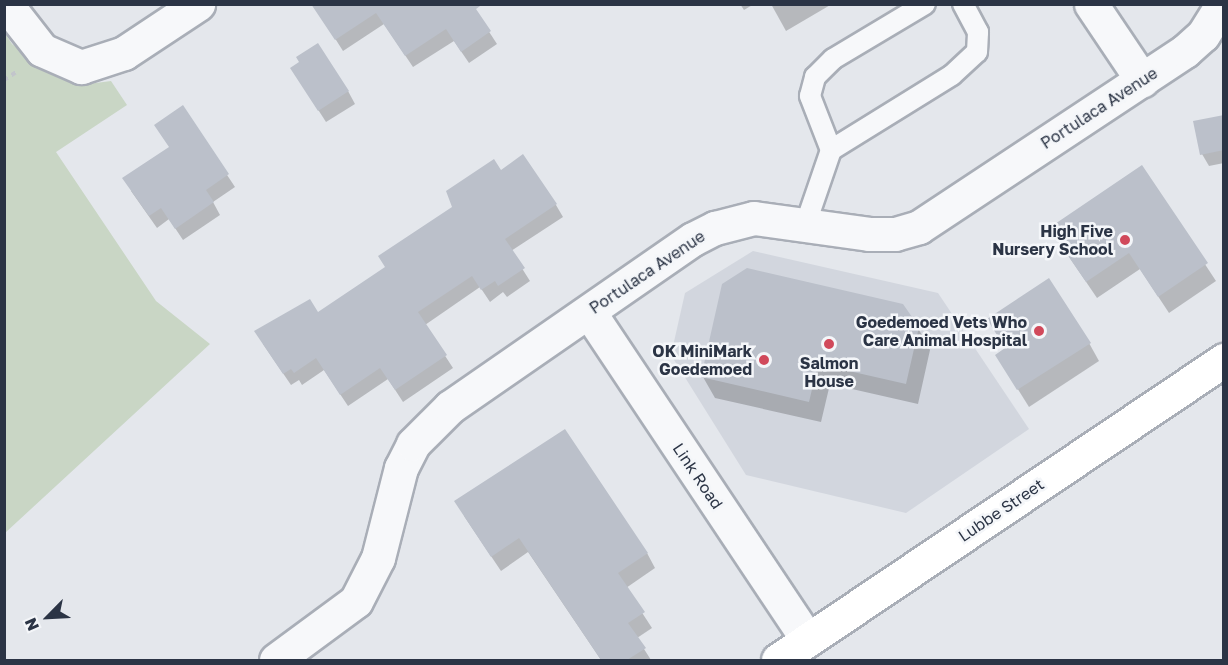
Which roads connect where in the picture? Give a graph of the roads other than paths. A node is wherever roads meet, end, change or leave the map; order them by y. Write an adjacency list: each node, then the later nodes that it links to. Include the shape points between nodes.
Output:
1 (6, 4): 2 (street, via 42,50 81,67 124,53)
2 (198, 4)
3 (925, 4): 8 (lane, via 833,59 815,77 810,96)
4 (963, 4): 8 (lane, via 979,38 977,52 970,62)
5 (1091, 4): 7 (street)
6 (1222, 4): 7 (street, Portulaca Avenue, via 1203,35)
7 (1142, 80): 9 (street, Portulaca Avenue, via 919,227 895,234 869,234)
8 (831, 150): 9 (lane)
9 (806, 223): 10 (street, Portulaca Avenue, via 754,218 715,228)
10 (589, 312): 12 (street, Link Road); 13 (street, Portulaca Avenue, via 430,424 400,468 378,558 356,601)
11 (1224, 360): 12 (main road, Lubbe Street)
12 (808, 640): 14 (main road, Lubbe Street)
13 (276, 660)
14 (778, 660)

